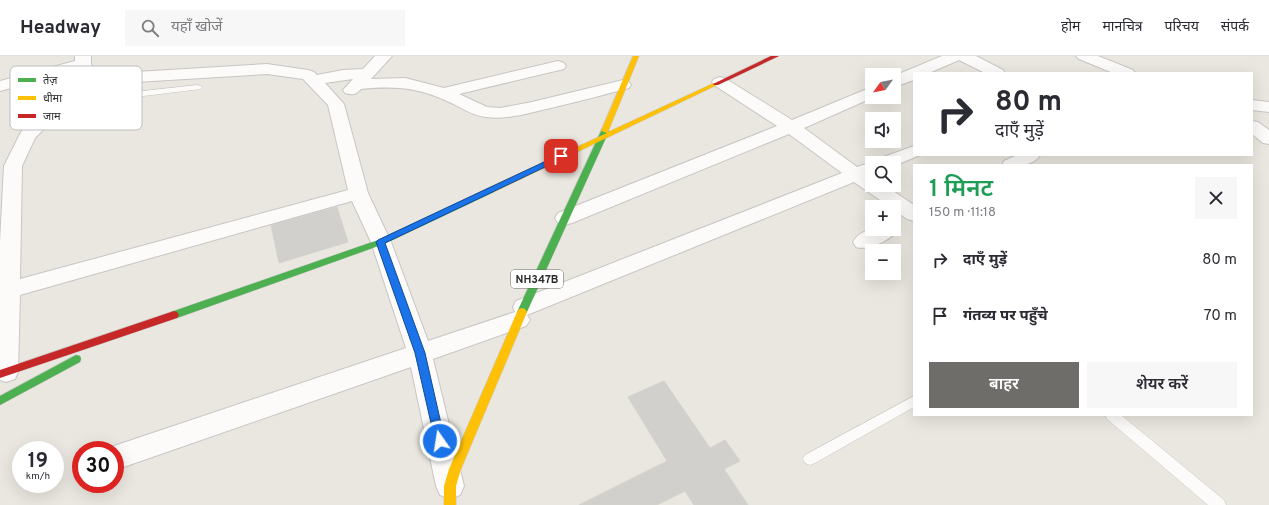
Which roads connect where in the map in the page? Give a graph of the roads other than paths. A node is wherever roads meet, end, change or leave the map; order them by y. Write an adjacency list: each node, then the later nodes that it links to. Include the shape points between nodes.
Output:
1 (282, 56): 10 (street)
2 (384, 56): 15 (street)
3 (636, 56): 23 (main road, NH347B)
4 (776, 56): 20 (main road)
5 (955, 56): 11 (street)
6 (964, 56): 12 (street)
7 (1084, 56): 8 (street)
8 (1103, 63): 13 (street); 14 (street)
9 (558, 66): 26 (street)
10 (292, 72): 17 (street, via 267,69); 19 (street, via 308,75)
11 (917, 72)
12 (995, 72)
13 (1084, 72)
14 (1126, 72)
15 (369, 73): 19 (street); 22 (street)
16 (913, 74): 18 (street)
17 (142, 77)
18 (901, 79)
19 (313, 81): 29 (street)
20 (720, 82): 32 (street); 35 (main road)
21 (10, 84): 24 (street)
22 (356, 85): 26 (street, via 394,82 418,85); 29 (street)
23 (623, 85): 26 (street, via 532,107 491,113); 35 (main road, NH347B)
24 (0, 86)
25 (198, 87): 27 (lane)
26 (442, 93)
27 (142, 94)
28 (865, 95): 32 (street)
29 (336, 104): 40 (street)
30 (1253, 105): 31 (street)
31 (1269, 107)
32 (791, 127): 39 (street); 43 (street)
33 (1253, 127): 36 (street)
34 (33, 130): 48 (street, via 27,136 13,166)
35 (603, 137): 43 (main road, NH347B); 46 (main road)
36 (1269, 139)
37 (913, 151): 38 (street)
38 (901, 156)
39 (864, 172): 41 (street); 49 (street)
40 (358, 193): 46 (street); 48 (street)
41 (913, 214)
42 (913, 216): 44 (street)
43 (565, 218): 49 (main road, NH347B)
44 (901, 222)
45 (875, 236): 47 (street)
46 (381, 242): 50 (main road); 51 (street)
47 (863, 242)
48 (6, 299): 52 (street)
49 (521, 313): 51 (street); 58 (main road, NH347B, via 455,469)
50 (119, 335): 52 (main road); 53 (main road)
51 (420, 353): 56 (street); 58 (street)
52 (3, 373)
53 (0, 401)
54 (913, 402): 57 (lane)
55 (1113, 416): 59 (lane)
56 (124, 455)
57 (810, 459)
58 (450, 495)
59 (1219, 505)

